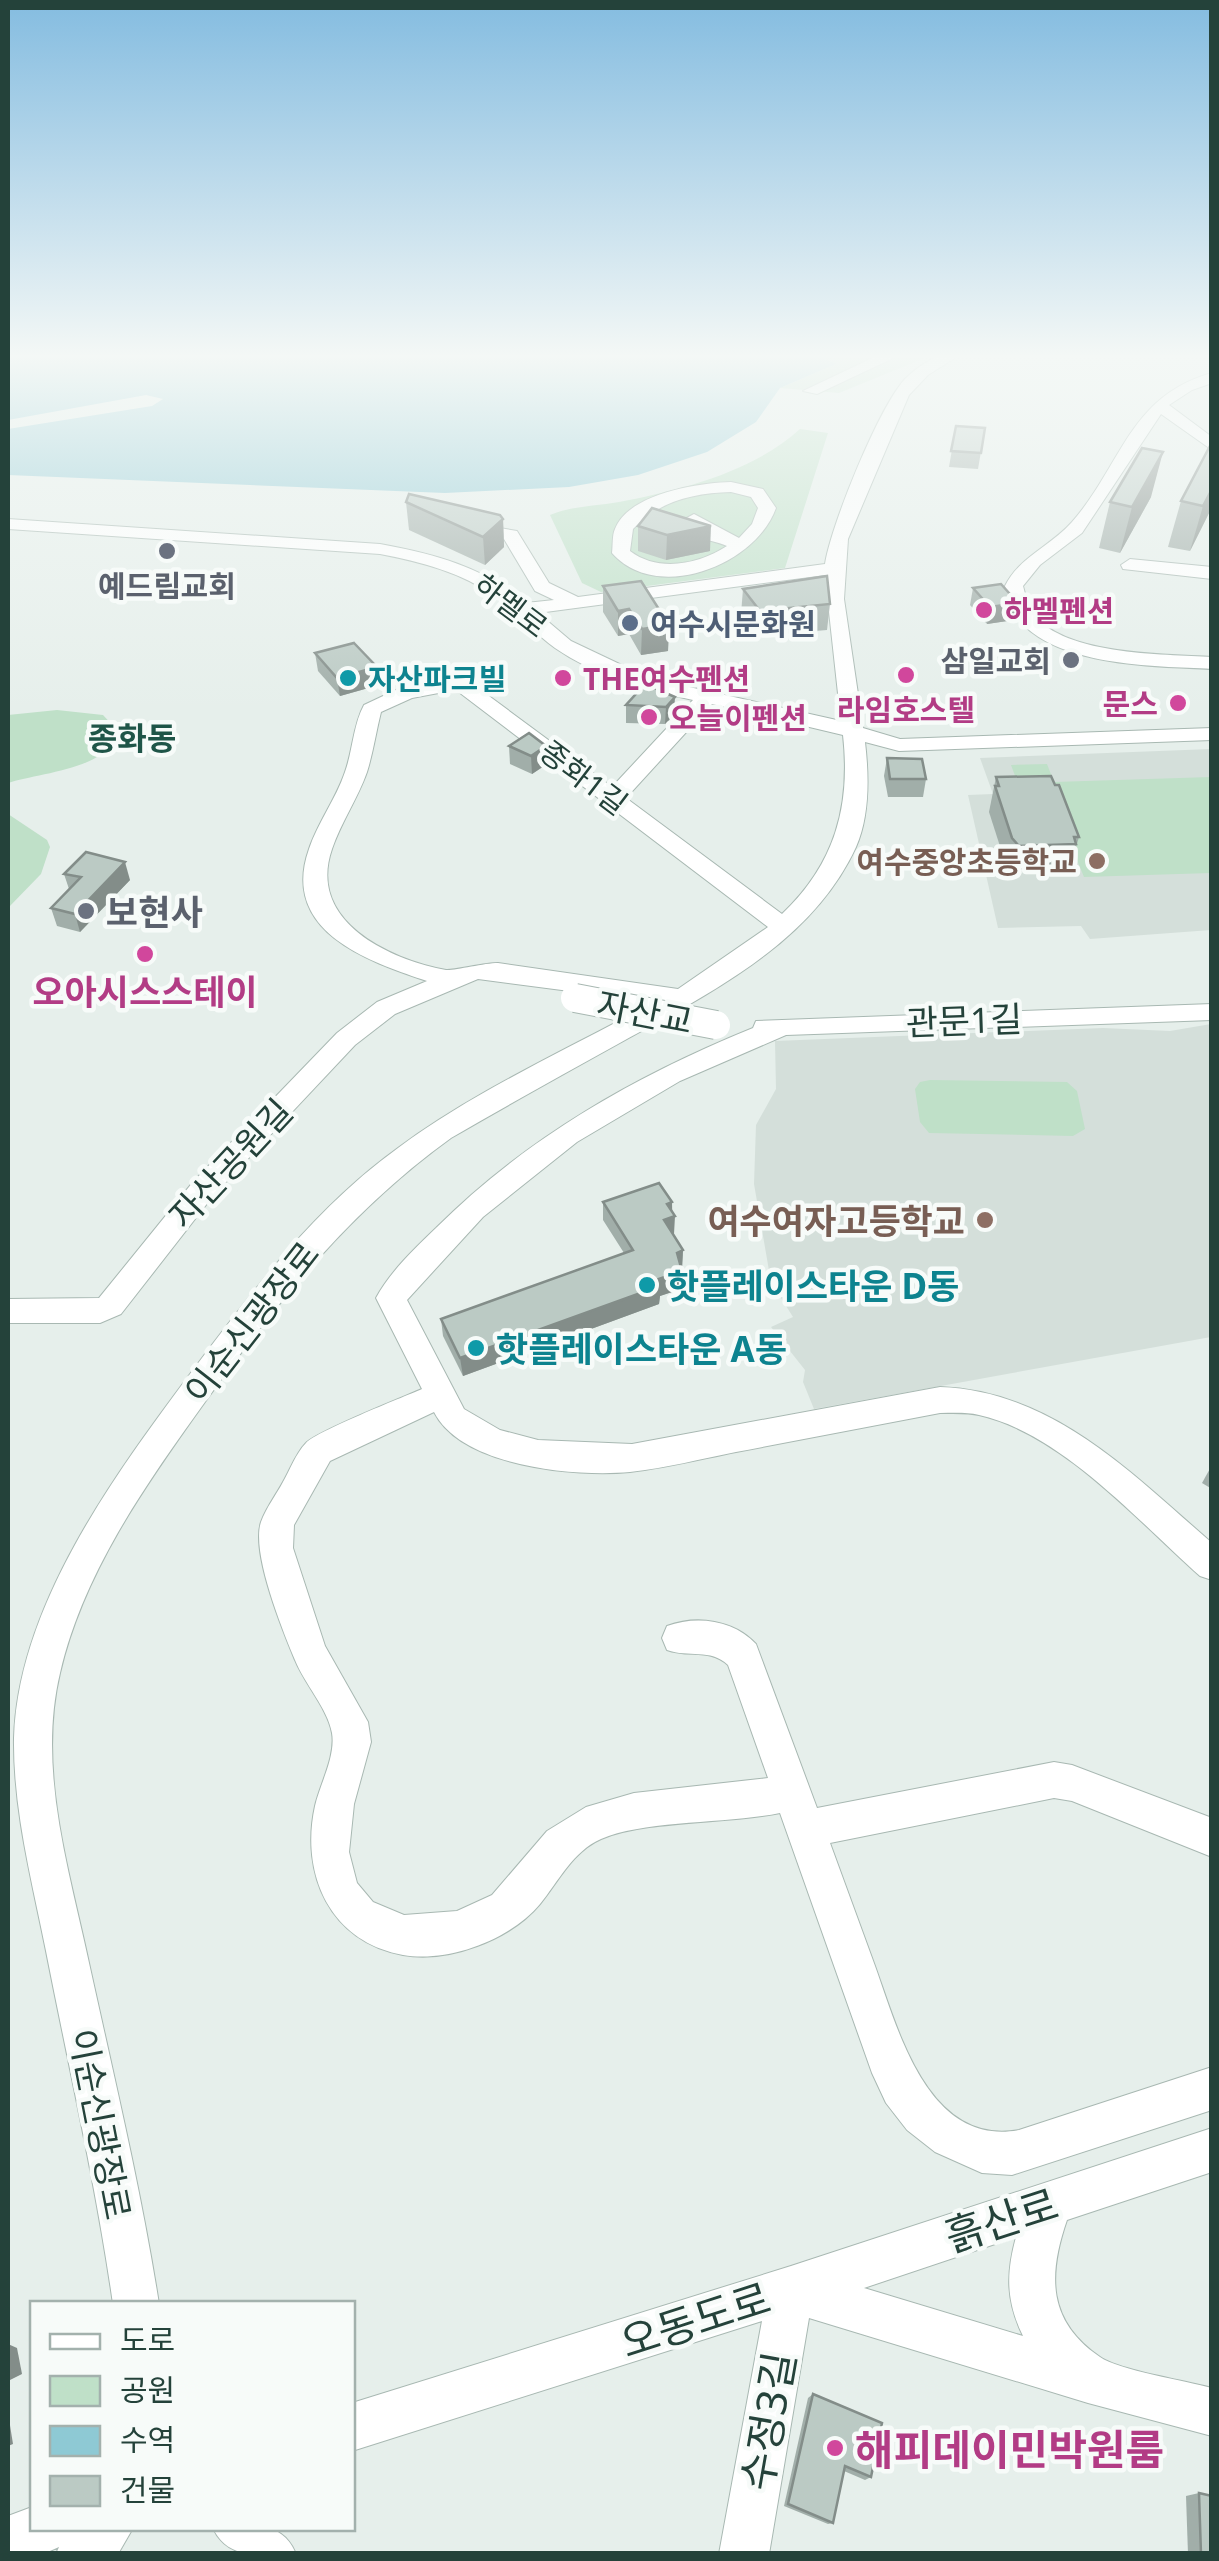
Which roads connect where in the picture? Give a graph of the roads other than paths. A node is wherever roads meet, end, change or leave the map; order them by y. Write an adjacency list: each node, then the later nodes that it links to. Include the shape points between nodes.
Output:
1 (866, 473): 13 (street, 이순신광장로)
2 (1113, 473): 17 (street, via 1086,518 1019,574 1019,608 1081,649)
3 (690, 491): 4 (street, via 730,486); 5 (street); 10 (street)
4 (759, 495): 9 (street, via 767,506); 10 (street)
5 (650, 506): 8 (street); 10 (street)
6 (448, 522): 15 (street, via 511,535 542,587)
7 (8, 524): 16 (street, 하멜로, via 400,552 462,570)
8 (626, 525): 10 (street); 11 (street, via 621,552 651,570 700,564)
9 (762, 525): 10 (street); 11 (street)
10 (697, 526): 11 (street)
11 (741, 545)
12 (1130, 565): 14 (street)
13 (834, 568): 15 (street); 19 (street, 이순신광장로)
14 (1212, 573)
15 (577, 602): 16 (street)
16 (522, 610): 18 (street, 하멜로, via 594,662)
17 (1212, 663)
18 (705, 699): 19 (street, 하멜로); 21 (street)
19 (852, 731): 20 (street, 하멜로, via 916,746); 22 (street, 이순신광장로, via 851,829 825,878)
20 (1212, 734)
21 (613, 799): 22 (street, 종화1길); 23 (street, 종화1길, via 460,687 433,687 371,710 356,772 319,852 318,898 326,917 359,947)
22 (784, 927): 24 (street, 이순신광장로)
23 (451, 980): 24 (street, 자산공원길, via 498,970); 26 (street, 자산교, bridge); 28 (street, 자산공원길, via 386,1008 346,1040 204,1189 110,1306)
24 (682, 998): 38 (street, 이순신광장로, via 441,1130 352,1200 186,1403 101,1534 67,1600 38,1688 34,1770)
25 (1212, 1012): 27 (street, 관문1길)
26 (716, 1026): 27 (street, 관문1길)
27 (781, 1026): 29 (street, via 674,1071 606,1110 528,1163 446,1233 391,1298)
28 (8, 1311)
29 (440, 1395): 30 (street, via 468,1430 574,1459 632,1458 951,1399 988,1403 1063,1438); 32 (street, via 318,1451 275,1533 312,1661 351,1728 330,1845 334,1874 354,1908 392,1934 449,1934 505,1909 553,1852 586,1826 623,1815 742,1802)
30 (1212, 1565)
31 (680, 1638): 32 (street, via 717,1638 739,1650)
32 (799, 1810): 33 (street, via 1054,1780); 34 (street, via 893,2073 910,2103 954,2138 1000,2154 1017,2152)
33 (1212, 1838)
34 (1212, 2088)
35 (1212, 2150): 36 (street, 흙산로)
36 (1050, 2202): 37 (street, 흙산로); 39 (street, via 1028,2271 1032,2304 1048,2336)
37 (791, 2289): 39 (street, 오동도로); 41 (street, 오동도로); 50 (street, 수정3길)
38 (135, 2301)
39 (1088, 2379): 40 (street, 오동도로)
40 (1212, 2412)
41 (355, 2426)
42 (36, 2531): 46 (street)
43 (105, 2531): 47 (street)
44 (124, 2531): 48 (street)
45 (242, 2531): 49 (street)
46 (8, 2541)
47 (82, 2554)
48 (112, 2554)
49 (271, 2554)
50 (744, 2554)

